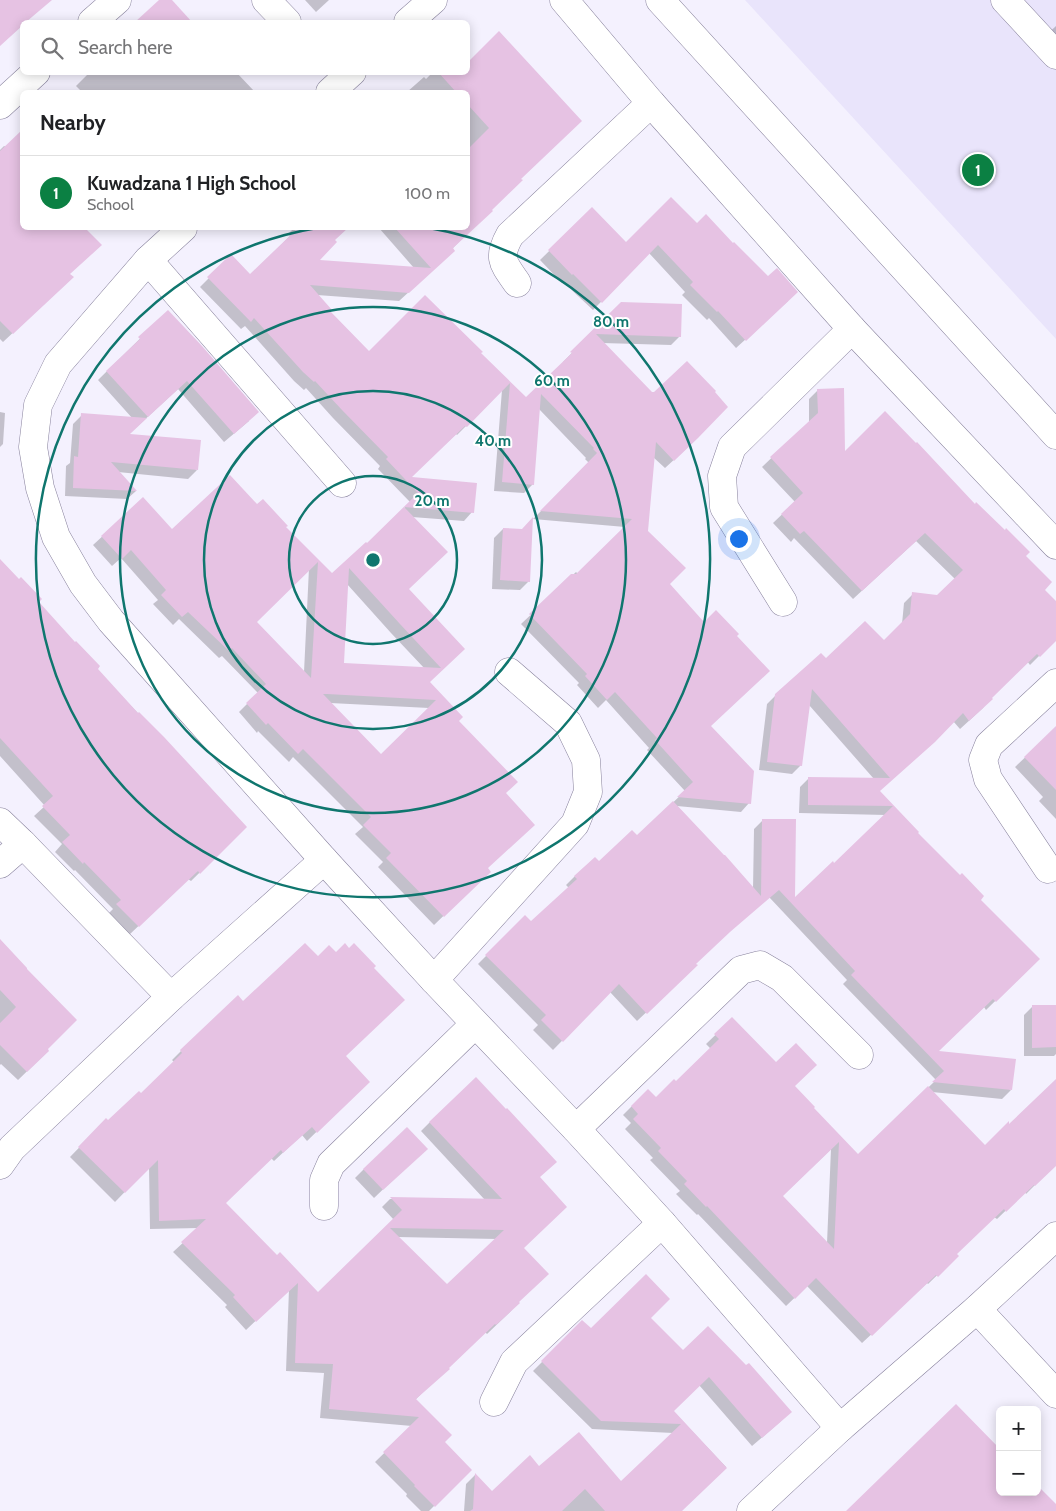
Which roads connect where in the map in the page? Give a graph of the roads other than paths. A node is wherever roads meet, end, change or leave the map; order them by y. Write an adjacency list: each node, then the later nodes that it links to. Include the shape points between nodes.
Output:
1 (117, 0): 7 (street)
2 (266, 0): 8 (street)
3 (433, 0): 9 (street)
4 (564, 0): 12 (street)
5 (660, 0): 18 (street)
6 (1005, 0): 10 (street)
7 (94, 20)
8 (285, 20)
9 (410, 20)
10 (1056, 55)
11 (33, 75): 13 (street)
12 (651, 103): 16 (street, via 510,235 505,244 503,263); 17 (street)
13 (0, 105)
14 (181, 230): 15 (street)
15 (148, 260): 19 (street); 26 (street, via 58,364 42,396 33,447 40,488 56,537 105,614)
16 (517, 283)
17 (852, 329): 20 (street); 21 (street, via 732,446 722,476 724,507)
18 (1056, 434)
19 (342, 483)
20 (1056, 545)
21 (783, 602)
22 (509, 672): 29 (street, via 568,723 586,760 588,792 575,824)
23 (1056, 684): 28 (street, via 989,744 983,760 988,779)
24 (0, 822): 25 (street)
25 (23, 844): 27 (street); 30 (street)
26 (324, 860): 29 (street); 30 (street)
27 (0, 864)
28 (1048, 869)
29 (434, 980): 31 (street)
30 (171, 997): 34 (street, via 12,1148)
31 (475, 1024): 33 (street); 35 (street, via 331,1164 324,1180)
32 (859, 1055): 33 (street, via 782,978 760,966 741,970)
33 (576, 1129): 36 (street)
34 (0, 1165)
35 (324, 1206)
36 (662, 1222): 40 (street, via 514,1362); 41 (street)
37 (1056, 1236): 38 (street)
38 (977, 1309): 39 (street); 41 (street)
39 (1056, 1394)
40 (494, 1402)
41 (840, 1428): 42 (street)
42 (751, 1511)

